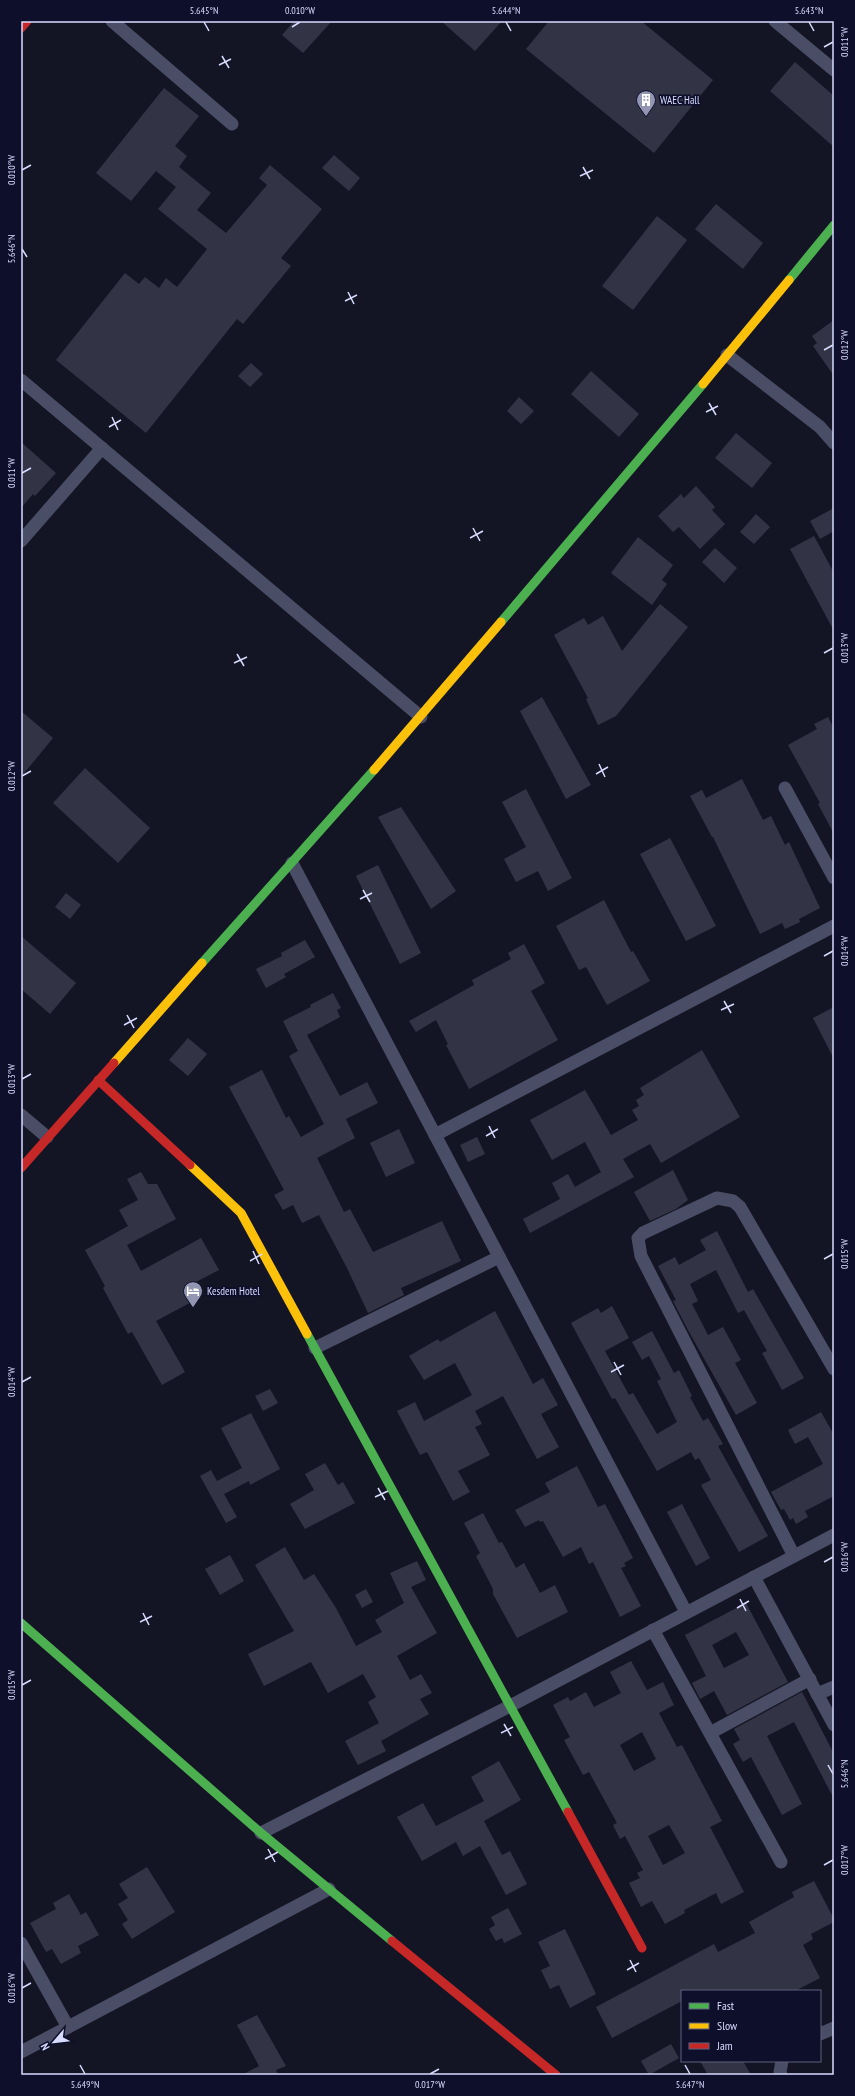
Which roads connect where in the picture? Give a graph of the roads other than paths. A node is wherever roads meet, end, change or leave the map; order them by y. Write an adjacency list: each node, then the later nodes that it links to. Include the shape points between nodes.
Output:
1 (27, 21): 4 (street)
2 (112, 21): 6 (street)
3 (775, 21): 5 (street)
4 (21, 28)
5 (834, 70)
6 (232, 124)
7 (834, 224): 8 (street)
8 (727, 355): 10 (street, via 820,427); 13 (street)
9 (21, 380): 11 (street)
10 (834, 443)
11 (102, 448): 12 (street); 13 (street)
12 (21, 541)
13 (421, 717): 15 (street)
14 (785, 788): 16 (street)
15 (292, 862): 18 (street); 20 (street)
16 (834, 878)
17 (834, 926): 20 (street)
18 (98, 1080): 21 (street); 24 (street, via 241,1213)
19 (21, 1115): 21 (street)
20 (435, 1135): 23 (street)
21 (47, 1137): 22 (street)
22 (21, 1168)
23 (500, 1257): 24 (street); 29 (street)
24 (315, 1348): 35 (street)
25 (834, 1369): 27 (street, via 740,1207 733,1201 717,1198 643,1233 638,1238 641,1256)
26 (834, 1535): 27 (street)
27 (794, 1556): 28 (street)
28 (754, 1577): 29 (street); 32 (street)
29 (686, 1612): 31 (street)
30 (21, 1623): 38 (street)
31 (653, 1630): 35 (street); 37 (street)
32 (810, 1679): 34 (street); 37 (street)
33 (834, 1688): 34 (street)
34 (817, 1694): 36 (street)
35 (510, 1706): 38 (street); 42 (street)
36 (834, 1725)
37 (710, 1733): 39 (street)
38 (261, 1833): 40 (street)
39 (781, 1862)
40 (329, 1889): 43 (street); 48 (street)
41 (21, 1943): 43 (street)
42 (642, 1948)
43 (68, 2027): 46 (street)
44 (834, 2028): 45 (street)
45 (821, 2034)
46 (21, 2052)
47 (782, 2062): 49 (street)
48 (556, 2075)
49 (781, 2075)

